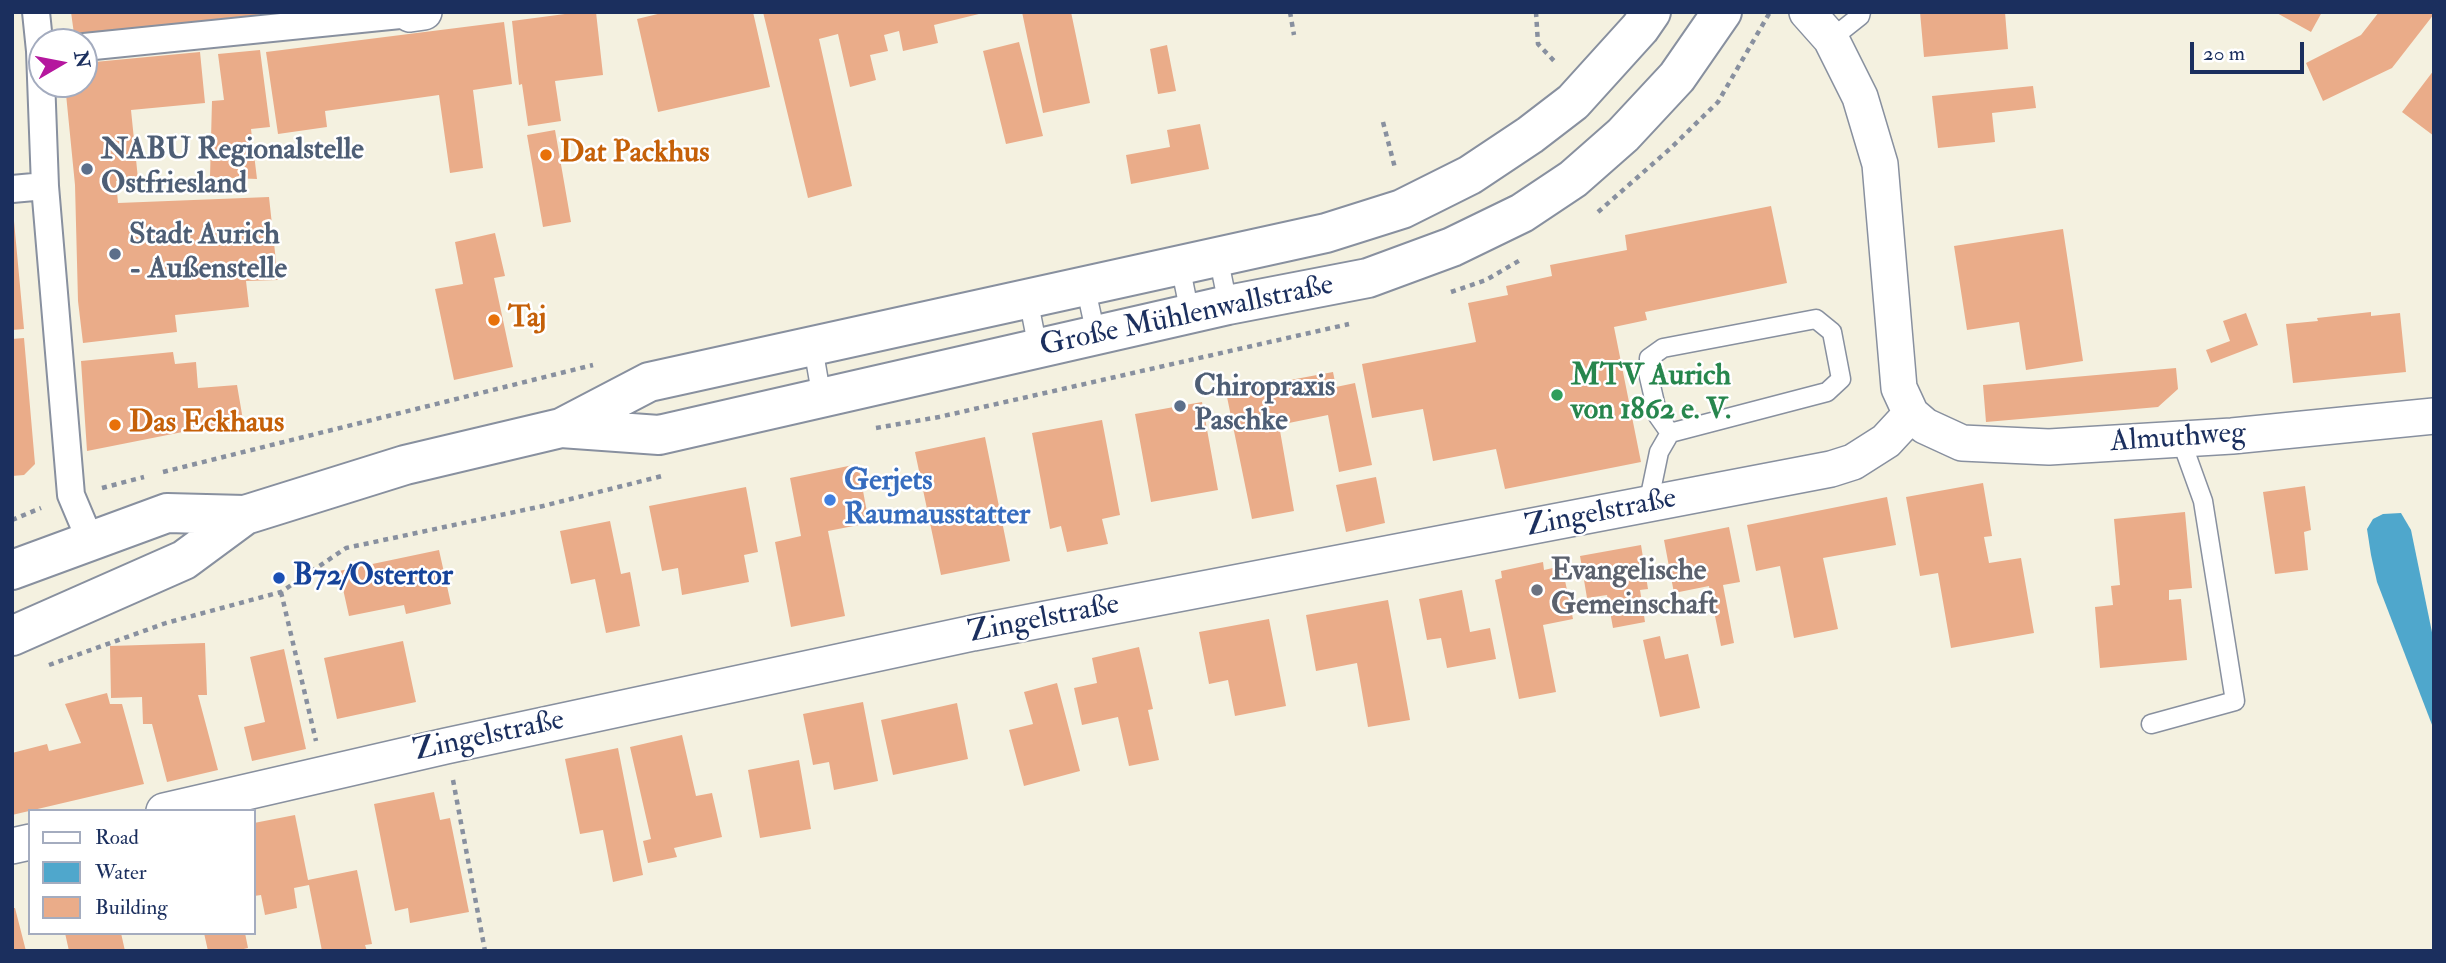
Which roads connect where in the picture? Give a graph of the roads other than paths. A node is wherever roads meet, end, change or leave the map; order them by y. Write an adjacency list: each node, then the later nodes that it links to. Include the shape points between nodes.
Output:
1 (1651, 12): 11 (main road, Große Mühlenwallstraße, via 1573,102 1469,175 1402,209 1326,233)
2 (1722, 12): 15 (main road, Große Mühlenwallstraße, via 1677,77 1623,135 1573,179 1522,213 1452,247 1367,278)
3 (1807, 12): 6 (street)
4 (1861, 12): 6 (lane)
5 (417, 13): 7 (street)
6 (1832, 39): 22 (street, via 1860,97 1880,164 1899,388)
7 (98, 46)
8 (42, 98): 9 (street)
9 (45, 186): 10 (street); 28 (street, via 71,495)
10 (12, 189)
11 (1218, 256): 12 (main road, Große Mühlenwallstraße); 15 (lane)
12 (1180, 265): 13 (main road, Große Mühlenwallstraße); 16 (lane)
13 (1085, 285): 14 (main road, Große Mühlenwallstraße); 17 (lane)
14 (1028, 298): 18 (main road, Große Mühlenwallstraße); 19 (lane)
15 (1228, 305): 16 (main road, Große Mühlenwallstraße)
16 (1190, 314): 17 (main road, Große Mühlenwallstraße)
17 (1096, 335): 19 (main road, Große Mühlenwallstraße)
18 (813, 347): 20 (lane); 23 (main road, Große Mühlenwallstraße, via 649,382)
19 (1038, 349): 20 (main road, Große Mühlenwallstraße)
20 (822, 399): 23 (main road, Große Mühlenwallstraße, via 659,435)
21 (2434, 416): 25 (street, Almuthweg)
22 (1918, 420): 25 (street, Almuthweg, via 1962,443 2049,447); 26 (street, Zingelstraße, via 1853,462 1831,469)
23 (561, 428): 27 (main road, Große Mühlenwallstraße, via 405,465)
24 (1670, 433): 24 (lane, via 1827,392 1841,379 1832,332 1816,319 1663,348 1649,358 1649,377 1658,416); 26 (lane, via 1659,452)
25 (2181, 440): 31 (lane, via 2203,501 2235,701)
26 (1648, 505): 32 (street, Zingelstraße, via 973,633)
27 (245, 515): 28 (main road, Große Mühlenwallstraße, via 167,513); 30 (main road, Große Mühlenwallstraße, via 184,560)
28 (90, 540): 29 (main road, Große Mühlenwallstraße)
29 (12, 570)
30 (12, 636)
31 (2151, 724)
32 (173, 809)

